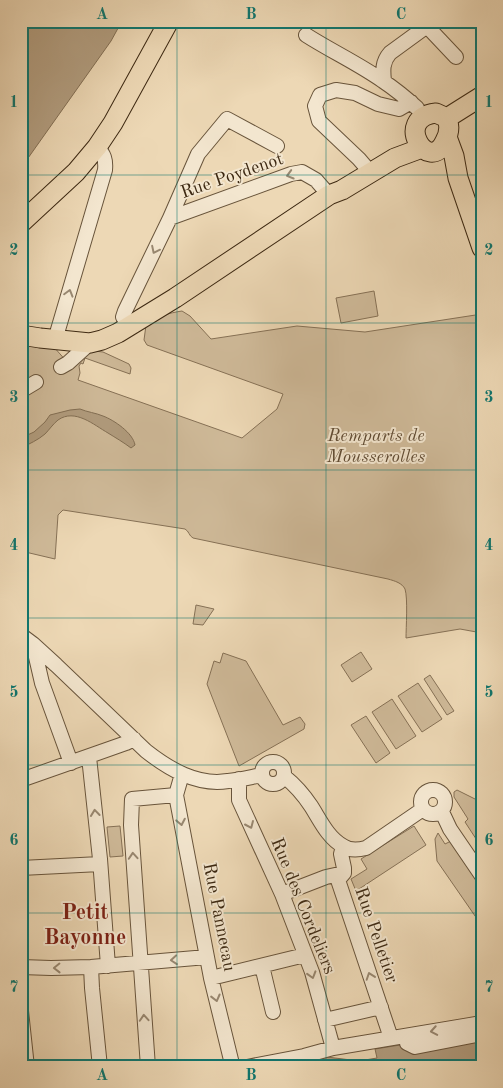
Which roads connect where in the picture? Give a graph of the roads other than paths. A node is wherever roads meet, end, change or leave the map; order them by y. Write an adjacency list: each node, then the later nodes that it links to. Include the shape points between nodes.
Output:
1 (169, 21): 10 (main road)
2 (424, 24): 4 (street); 5 (street, via 386,57)
3 (306, 35): 5 (street)
4 (456, 57)
5 (384, 81): 7 (street)
6 (482, 96): 8 (main road)
7 (417, 116): 8 (main road, via 436,113); 11 (main road, via 416,138); 12 (main road); 12 (street, via 355,93 336,90 320,95 315,106 318,121)
8 (447, 128): 11 (main road, via 443,146); 13 (main road)
9 (276, 146): 15 (street, via 227,119 198,154)
10 (97, 147): 16 (main road, via 76,172); 20 (street, one-way to 10, via 105,170 105,159)
11 (428, 150): 13 (main road, via 444,160); 14 (main road, via 395,158)
12 (365, 166): 14 (main road)
13 (458, 178): 17 (main road)
14 (329, 195): 15 (street, Rue Poydenot, one-way to 15, via 316,180 302,172); 18 (main road)
15 (170, 218): 18 (street, Rue Poydenot, one-way to 18, via 124,311 122,317)
16 (21, 223)
17 (482, 248)
18 (130, 327): 21 (main road)
19 (21, 335): 20 (main road)
20 (55, 340): 21 (main road)
21 (90, 343): 22 (street)
22 (61, 367)
23 (36, 382): 24 (street)
24 (21, 391)
25 (27, 639): 26 (street); 28 (street)
26 (134, 739): 27 (street); 29 (street, via 160,762)
27 (89, 757): 28 (street); 36 (street, one-way to 27)
28 (71, 763): 31 (street)
29 (182, 774): 30 (street, via 213,781); 32 (street, Rue Pannecau)
30 (239, 779): 35 (street, via 262,775 266,765 273,762 281,765 284,776 301,792 330,835); 40 (street, Rue des Cordeliers, one-way to 40, via 239,800)
31 (21, 780)
32 (176, 795): 42 (street, Rue Pannecau, one-way to 42); 43 (street, one-way to 32, via 132,799)
33 (422, 809): 34 (street, via 431,815); 34 (street, via 423,795 436,790 446,800); 35 (street, via 366,848)
34 (442, 812): 39 (street)
35 (343, 847): 38 (street, Rue Pelletier)
36 (100, 864): 37 (street); 44 (street)
37 (21, 868)
38 (344, 873): 40 (street); 49 (street, Rue Pelletier, one-way to 38, via 338,880)
39 (482, 876)
40 (282, 894): 41 (street, Rue des Cordeliers)
41 (305, 955): 45 (street); 52 (street, Rue des Cordeliers, one-way to 52)
42 (207, 957): 43 (street, one-way to 43); 48 (street, Rue Pannecau)
43 (140, 963): 44 (street); 60 (street, one-way to 43)
44 (108, 966): 47 (street)
45 (262, 966): 48 (street); 51 (street)
46 (21, 967): 47 (street, one-way to 46)
47 (91, 967): 59 (street)
48 (211, 978): 61 (street, Rue Pannecau, one-way to 61)
49 (381, 1007): 52 (street); 56 (street, Rue Pelletier)
50 (21, 1011): 58 (street)
51 (273, 1012)
52 (325, 1020): 57 (street, Rue des Cordeliers)
53 (482, 1023): 55 (street, one-way to 55)
54 (482, 1034): 55 (street, via 415,1047 407,1043)
55 (406, 1036): 56 (street)
56 (391, 1038): 57 (street)
57 (332, 1048): 62 (street)
58 (27, 1067)
59 (100, 1067)
60 (148, 1067)
61 (233, 1067)
62 (247, 1067)

